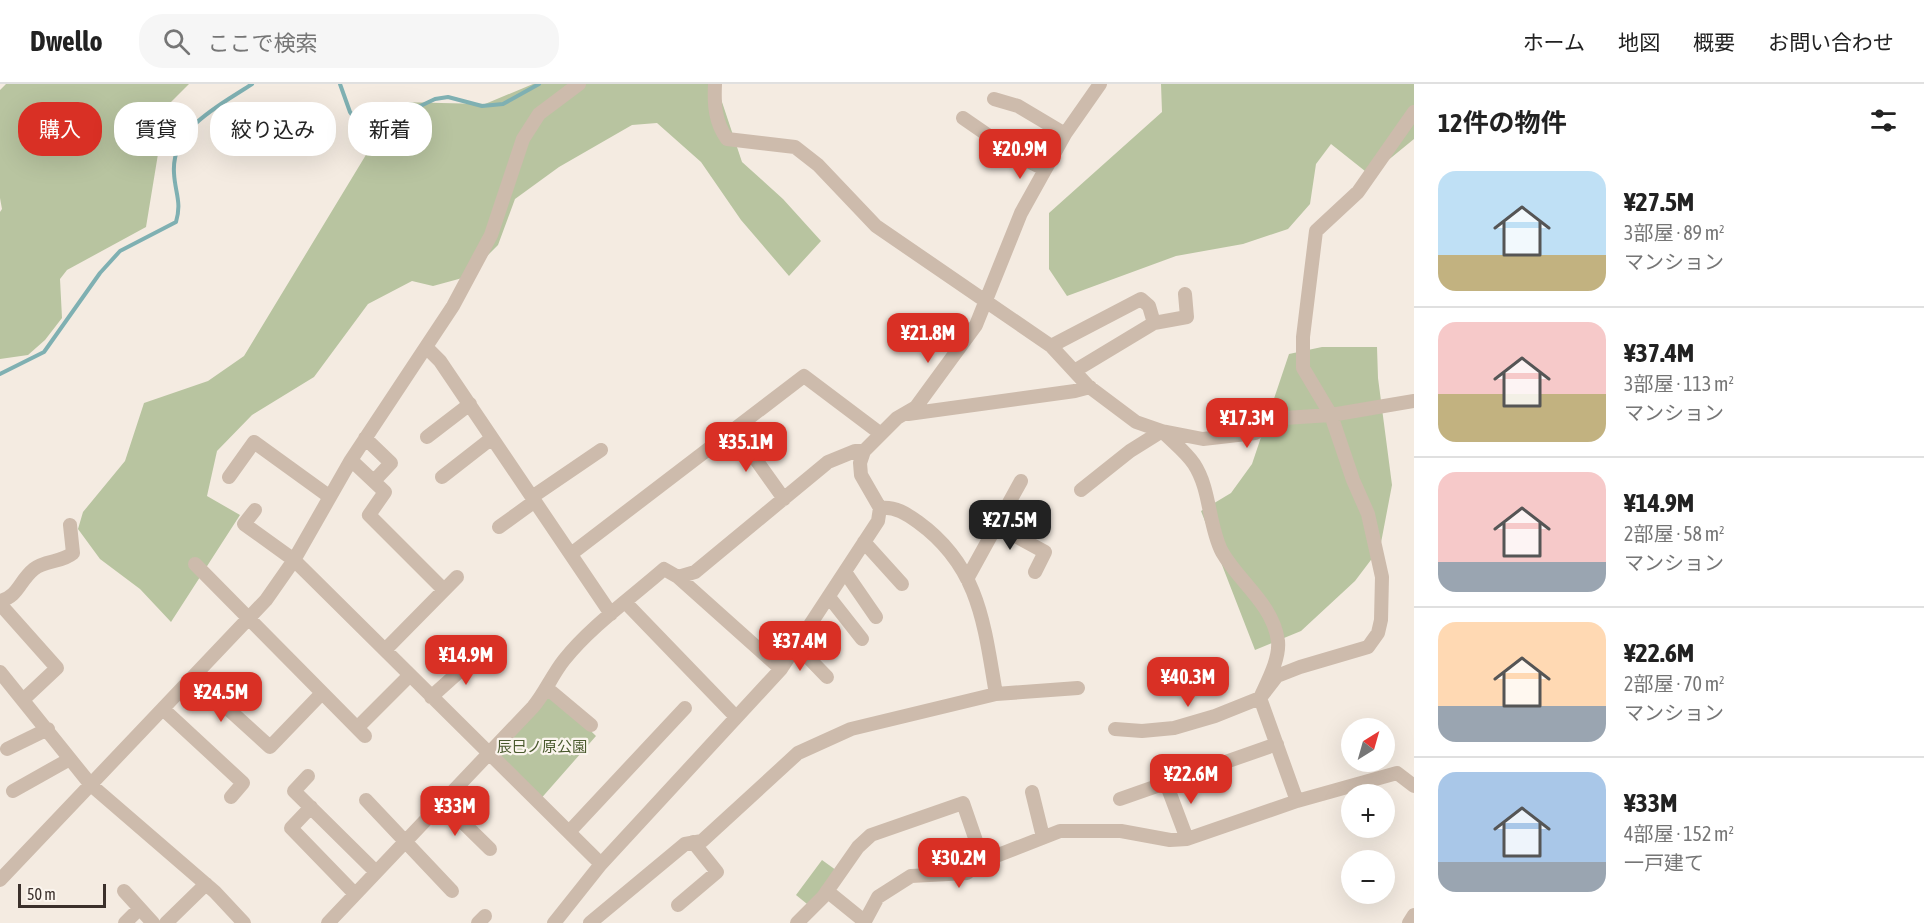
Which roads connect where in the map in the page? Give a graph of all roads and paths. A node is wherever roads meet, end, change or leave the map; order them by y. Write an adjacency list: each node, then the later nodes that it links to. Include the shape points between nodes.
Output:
1 (579, 84): 12 (street, via 539,114 523,139 491,235 453,306)
2 (715, 84): 10 (street, via 719,127 727,139 795,147 818,165 876,226)
3 (1100, 84): 7 (street)
4 (994, 99): 7 (street, via 1018,106)
5 (963, 118): 8 (street)
6 (1412, 118): 19 (street, via 1358,192 1316,231 1303,368)
7 (1065, 134): 8 (street)
8 (1044, 169): 10 (street, via 1021,213)
9 (1185, 294): 11 (street, via 1187,317)
10 (987, 301): 13 (street); 18 (street, via 976,325 916,407)
11 (1154, 322): 13 (street, via 1149,306 1141,299); 14 (street)
12 (426, 346): 17 (street); 24 (street)
13 (1051, 346): 14 (street)
14 (1076, 370): 15 (street)
15 (1090, 387): 18 (street); 21 (street, via 1136,422)
16 (1414, 401): 19 (street)
17 (470, 404): 23 (street); 25 (street)
18 (903, 414): 22 (street)
19 (1331, 415): 21 (street, via 1284,418 1255,433 1203,439); 73 (street, via 1377,545 1382,577 1378,633 1368,647 1277,676)
20 (734, 429): 22 (street, via 804,376); 36 (street); 43 (street)
21 (1162, 431): 33 (street); 73 (street, via 1196,466 1213,532 1223,554 1261,600 1278,641)
22 (881, 434): 27 (street)
23 (427, 437)
24 (365, 438): 28 (street); 31 (street, via 391,463)
25 (492, 438): 30 (street); 35 (street)
26 (601, 450): 35 (street)
27 (864, 451): 36 (street, via 828,462); 37 (street, via 861,476)
28 (351, 460): 31 (street); 34 (street)
29 (229, 477): 34 (street, via 254,442)
30 (442, 477)
31 (374, 481): 52 (street, via 385,492 369,515)
32 (1021, 481): 40 (street)
33 (1081, 490)
34 (330, 497): 44 (street)
35 (534, 499): 41 (street); 43 (street)
36 (784, 499): 49 (street, via 695,572)
37 (880, 508): 42 (street, via 878,520); 50 (street, via 905,512 932,532)
38 (255, 510): 44 (street, via 244,524)
39 (70, 525): 54 (street, via 73,553 35,569 16,594)
40 (997, 526): 47 (street, via 1045,552); 50 (street)
41 (499, 527)
42 (864, 542): 46 (street); 51 (street)
43 (571, 554): 56 (street)
44 (294, 560): 58 (street); 61 (street)
45 (195, 564): 58 (street)
46 (845, 572): 53 (street); 57 (street)
47 (1035, 572)
48 (457, 577): 52 (street)
49 (678, 577): 55 (street, via 664,569); 63 (street)
50 (967, 579): 71 (street, via 981,611)
51 (902, 584)
52 (444, 590): 61 (street)
53 (829, 597): 59 (street); 60 (street)
54 (0, 602): 74 (street, via 57,668)
55 (625, 602): 56 (street); 77 (street)
56 (611, 614): 69 (street, via 563,661)
57 (876, 618)
58 (248, 620): 66 (street); 70 (street)
59 (862, 639)
60 (796, 645): 63 (street); 67 (street)
61 (385, 650): 65 (street)
62 (481, 652): 72 (street)
63 (781, 669): 77 (street)
64 (0, 672): 74 (street)
65 (410, 675): 70 (street, via 361,732); 72 (street)
66 (193, 677): 70 (street, via 270,747); 76 (street)
67 (826, 677)
68 (1078, 688): 71 (street)
69 (548, 689): 78 (street); 83 (street)
70 (322, 693)
71 (996, 694): 101 (street, via 851,729 798,753 702,841)
72 (431, 697): 83 (street)
73 (1260, 698): 80 (street, via 1174,728); 81 (street)
74 (24, 699): 79 (street)
75 (685, 708): 97 (street)
76 (163, 709): 87 (street); 91 (street, via 243,783)
77 (736, 717): 104 (street)
78 (591, 725)
79 (48, 729): 82 (street); 84 (street)
80 (1115, 729)
81 (1277, 744): 86 (street); 94 (street)
82 (7, 749)
83 (488, 753): 95 (street); 97 (street)
84 (70, 759): 87 (street); 89 (street)
85 (308, 776): 96 (street, via 294,791)
86 (1166, 783): 93 (street); 99 (street)
87 (91, 785): 106 (street); 107 (street)
88 (1414, 786): 94 (street, via 1397,773)
89 (13, 791)
90 (1032, 792): 98 (street)
91 (231, 797)
92 (366, 800): 100 (street)
93 (1120, 800)
94 (1297, 801): 99 (street)
95 (442, 802): 100 (street); 102 (street)
96 (311, 807): 105 (street); 111 (street, via 291,828)
97 (569, 832): 104 (street)
98 (1043, 837): 99 (street, via 1060,831 1121,831); 103 (street)
99 (1186, 839)
100 (404, 842): 105 (street); 109 (street)
101 (693, 842): 112 (street, via 717,872); 122 (street, via 685,843)
102 (490, 849)
103 (983, 861): 110 (street, via 963,803 871,836 858,847); 115 (street, via 967,873 910,876 896,882 878,897)
104 (601, 864): 121 (street)
105 (376, 873): 111 (street)
106 (0, 880)
107 (206, 884): 118 (street); 119 (street)
108 (124, 891): 113 (street)
109 (452, 891)
110 (827, 891): 115 (street); 123 (street)
111 (354, 893): 120 (street)
112 (678, 905)
113 (138, 909): 116 (street); 117 (street)
114 (1414, 915): 124 (street)
115 (864, 922)
116 (124, 923)
117 (153, 923)
118 (166, 923)
119 (244, 923)
120 (328, 923)
121 (554, 923)
122 (590, 923)
123 (797, 923)
124 (1409, 923)

